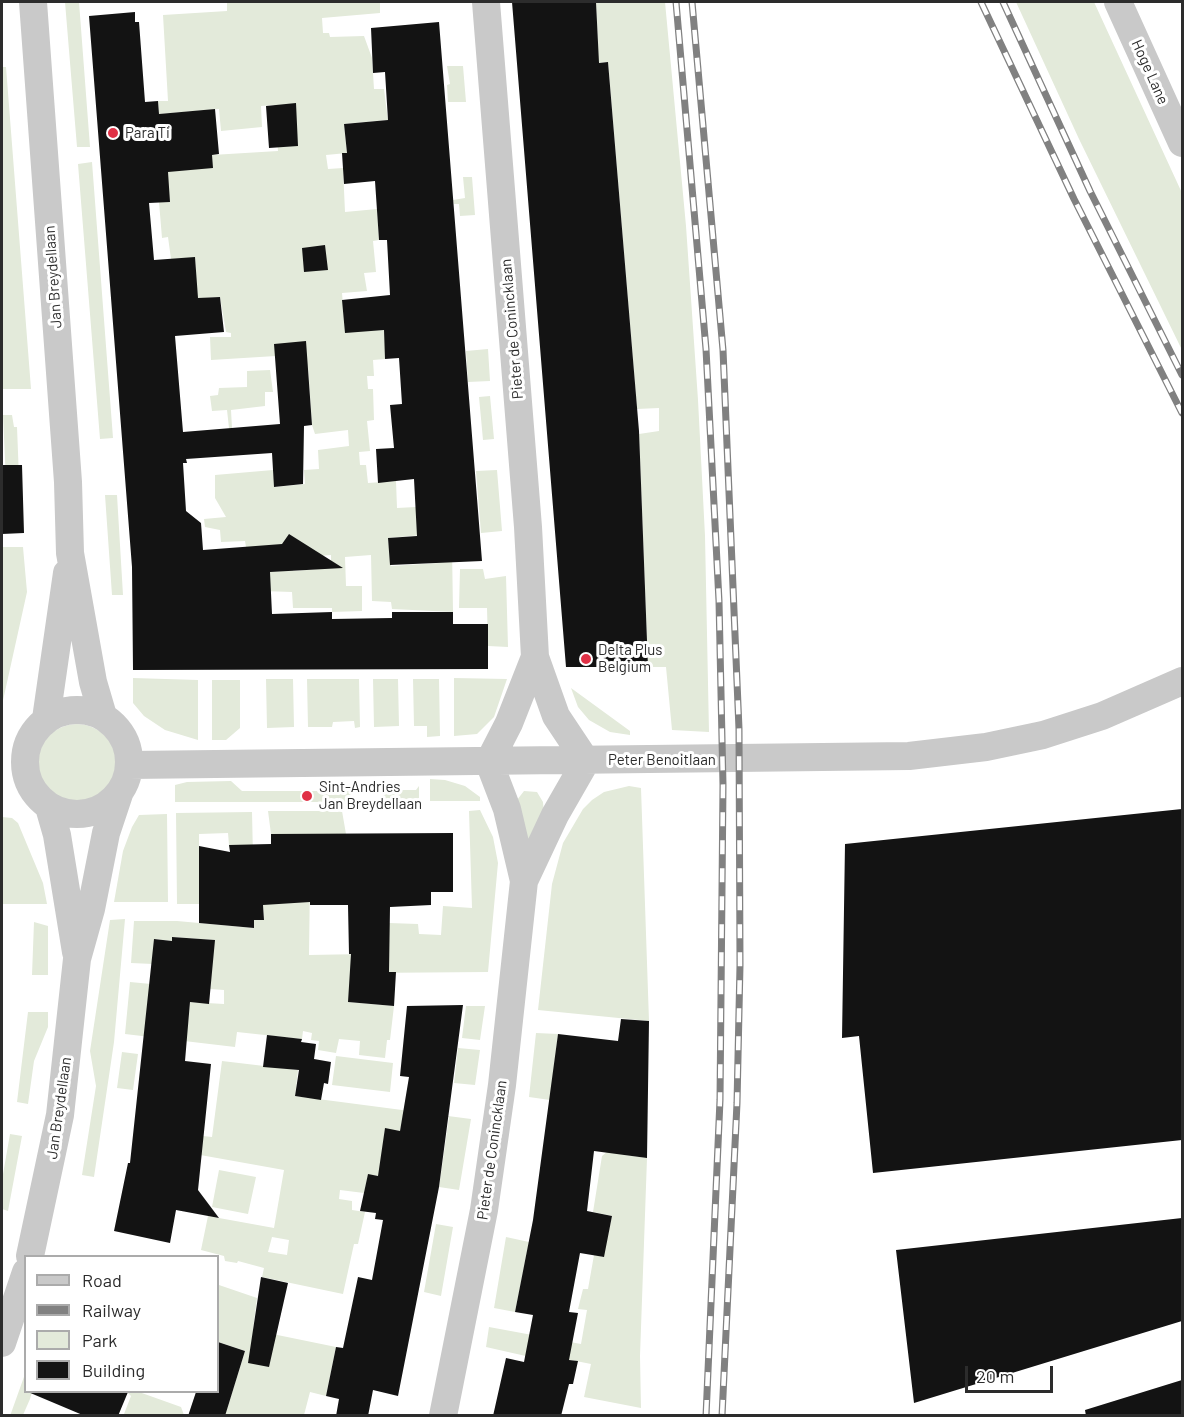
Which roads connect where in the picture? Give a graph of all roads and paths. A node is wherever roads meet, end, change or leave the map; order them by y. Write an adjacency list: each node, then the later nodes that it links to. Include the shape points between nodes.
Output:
1 (33, 2): 5 (street, Jan Breydellaan, via 68,472)
2 (486, 2): 6 (street, Pieter de Conincklaan)
3 (1118, 2): 4 (street, Hoge Lane)
4 (1182, 143)
5 (70, 553): 8 (street, Jan Breydellaan, via 93,682); 9 (street, Jan Breydellaan)
6 (535, 657): 10 (street, Pieter de Conincklaan, via 556,716); 11 (street, Pieter de Conincklaan)
7 (1182, 681): 10 (street, Peter Benoitlaan, via 1102,716 1043,735 986,747 852,759)
8 (103, 716): 9 (street, via 72,710); 12 (street, via 123,738)
9 (46, 720): 13 (street, via 31,736)
10 (586, 761): 11 (street, Peter Benoitlaan); 16 (street, Pieter de Conincklaan)
11 (489, 762): 12 (street, Peter Benoitlaan); 16 (street, Pieter de Conincklaan, via 507,809)
12 (129, 765): 14 (street)
13 (13, 767): 15 (street)
14 (119, 794): 15 (street, via 106,806 87,813 66,813); 17 (street, Jan Breydellaan)
15 (49, 807): 17 (street, Jan Breydellaan)
16 (524, 881): 21 (street, Pieter de Conincklaan, via 484,1210)
17 (77, 959): 18 (street, Jan Breydellaan, via 60,1115)
18 (30, 1255)
19 (24, 1278): 20 (street)
20 (2, 1343)
21 (443, 1416)

